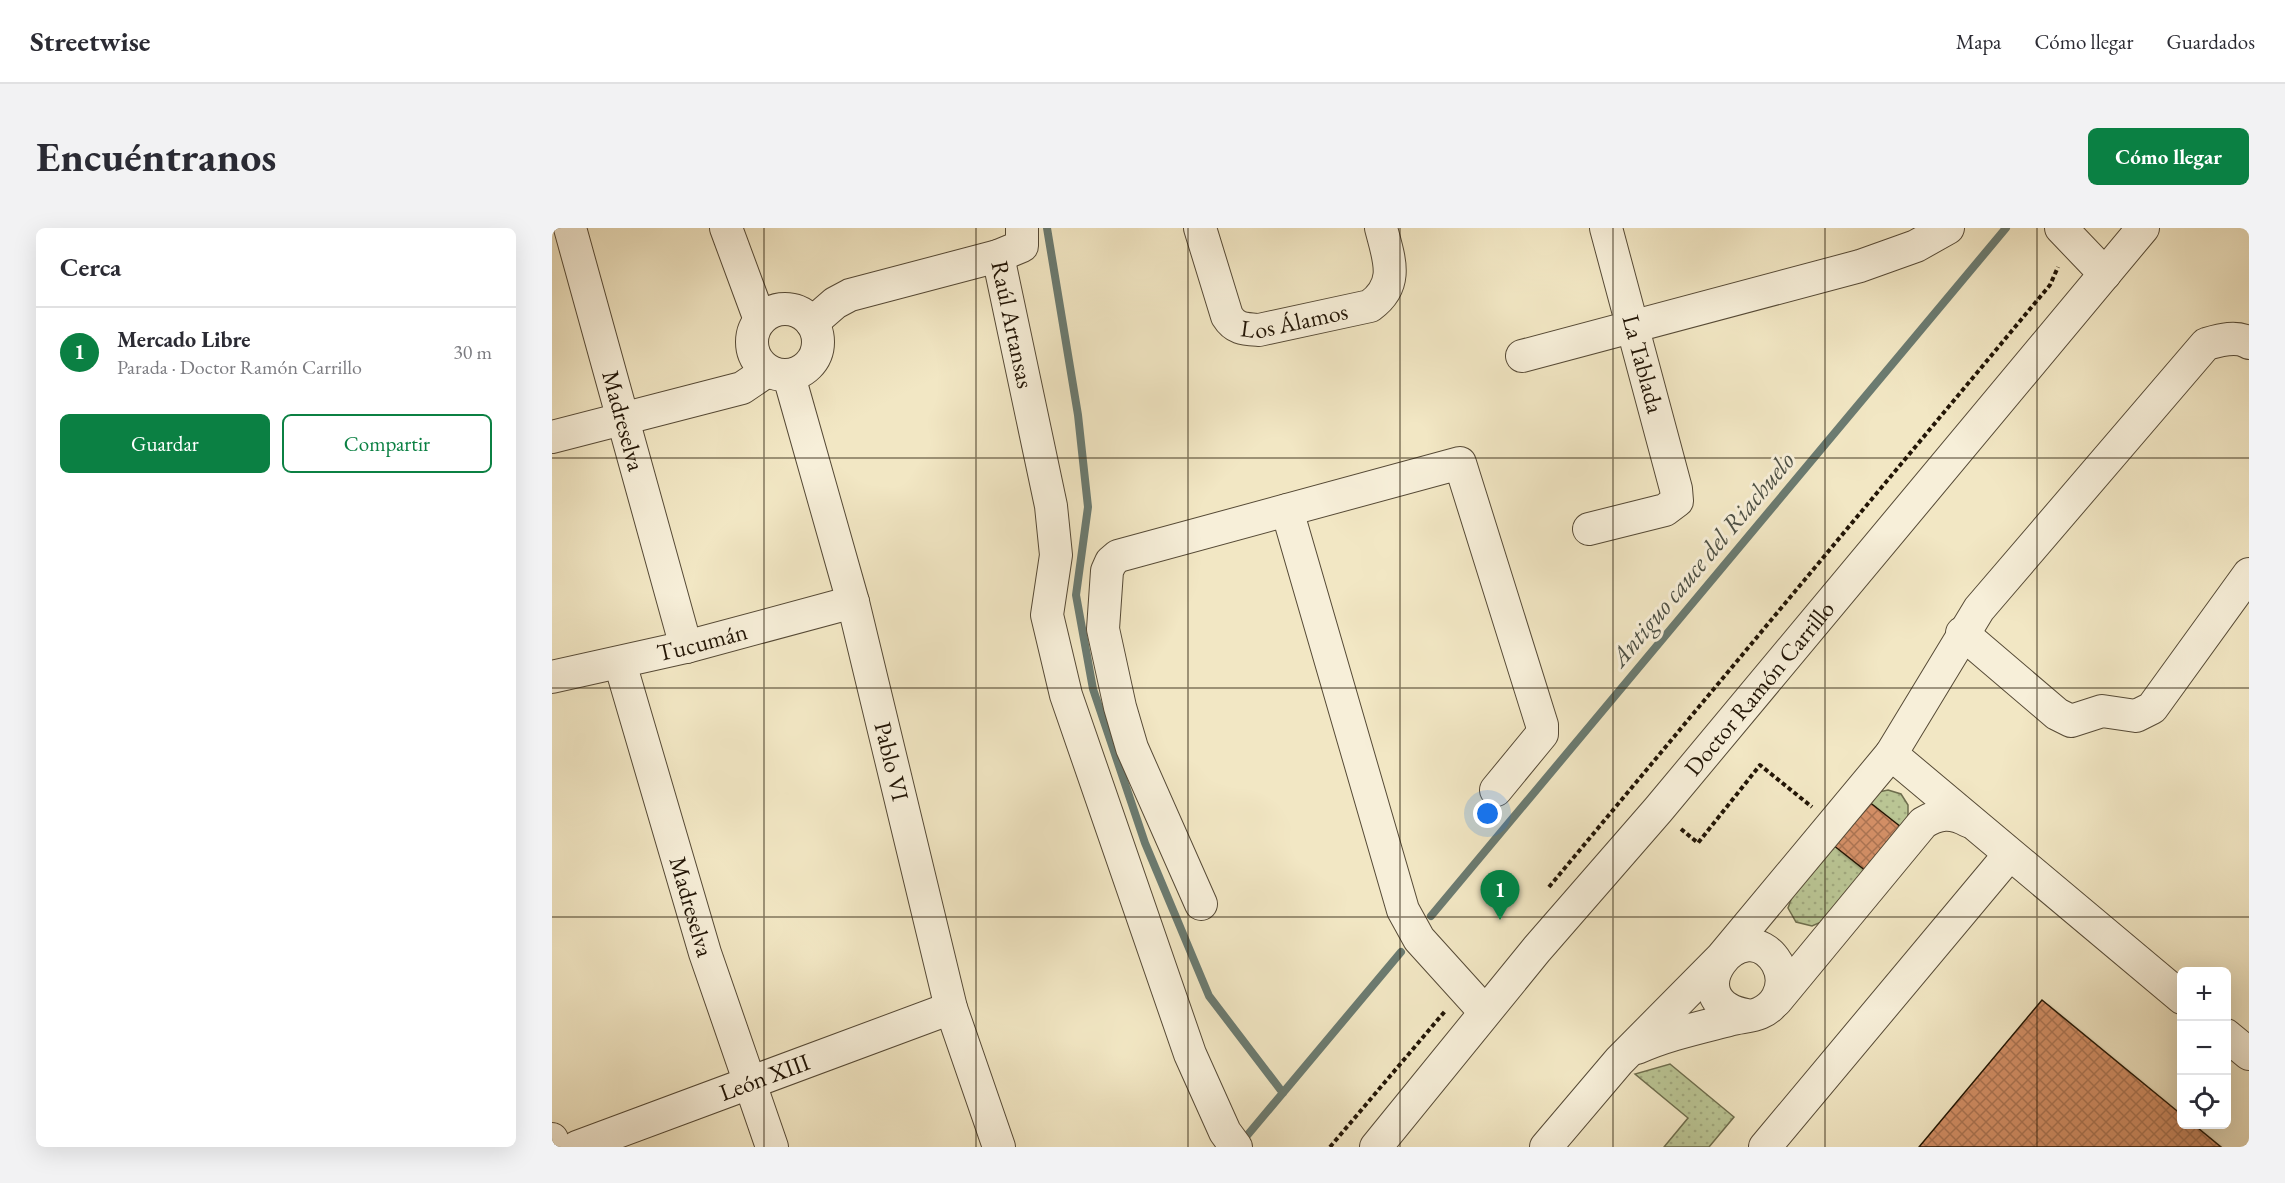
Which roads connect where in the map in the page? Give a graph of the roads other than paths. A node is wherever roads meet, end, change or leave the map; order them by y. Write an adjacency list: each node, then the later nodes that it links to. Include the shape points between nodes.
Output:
1 (570, 228): 18 (street, Madreselva)
2 (726, 228): 12 (street)
3 (1022, 228): 10 (street, via 1022,246)
4 (1200, 228): 5 (street, Los Álamos, via 1227,316 1232,324 1243,329 1259,330 1370,306 1382,298 1390,274)
5 (1381, 228)
6 (1606, 228): 14 (street, La Tablada)
7 (1948, 228): 14 (street, via 1917,246 1860,266)
8 (2143, 228): 11 (street, Doctor Ramón Carrillo)
9 (2068, 235): 11 (street)
10 (998, 256): 13 (street, Raúl Artansas, via 850,295); 48 (street, Raúl Artansas, via 1051,506 1056,555 1047,615 1066,695 1190,1054 1225,1132)
11 (2105, 274): 37 (street, Doctor Ramón Carrillo)
12 (760, 320): 13 (street, via 786,309 805,315); 17 (street, via 751,342 758,363)
13 (812, 322): 17 (street, via 817,333 816,356 800,372)
14 (1632, 325): 16 (street); 21 (street, La Tablada, via 1677,501 1665,510)
15 (2249, 343): 24 (street, via 2225,339 2206,344)
16 (1522, 356)
17 (778, 373): 18 (street, via 742,388); 23 (street, Pablo VI)
18 (622, 419): 19 (street); 25 (street, Madreselva)
19 (552, 437)
20 (1287, 510): 29 (street, via 1460,463 1542,725 1542,734); 32 (street, via 1118,556 1107,571 1102,629 1120,707 1132,748); 37 (street, via 1402,910 1419,939)
21 (1589, 529)
22 (2249, 574): 24 (street, via 2152,708 2136,716 2102,711 2071,722)
23 (853, 602): 25 (street, Tucumán); 36 (street, Pablo VI)
24 (1962, 633): 28 (street)
25 (686, 647): 26 (street, Tucumán)
26 (620, 663): 27 (street, Tucumán); 42 (street, Madreselva, via 705,953)
27 (552, 677)
28 (1891, 754): 30 (street); 33 (street)
29 (1496, 790)
30 (1968, 821): 31 (street); 35 (street, via 1941,814 1923,823)
31 (2009, 855): 34 (street); 51 (street)
32 (1202, 904)
33 (1722, 957): 35 (street, via 1743,947 1754,947 1774,958 1782,979); 38 (street, via 1713,977 1718,999 1735,1013); 41 (street)
34 (2177, 995)
35 (1776, 1001): 38 (street, via 1758,1014)
36 (951, 1008): 42 (street, León XIII); 47 (street, Pablo VI)
37 (1485, 1012): 49 (street, Doctor Ramón Carrillo)
38 (1746, 1015): 41 (street, via 1658,1039)
39 (2231, 1039): 40 (street)
40 (2249, 1054)
41 (1619, 1061): 50 (street)
42 (750, 1084): 45 (street, León XIII); 46 (street, Madreselva)
43 (552, 1139): 44 (street)
44 (554, 1147)
45 (577, 1147)
46 (772, 1147)
47 (999, 1147)
48 (1236, 1147)
49 (1376, 1147)
50 (1546, 1147)
51 (1764, 1147)

